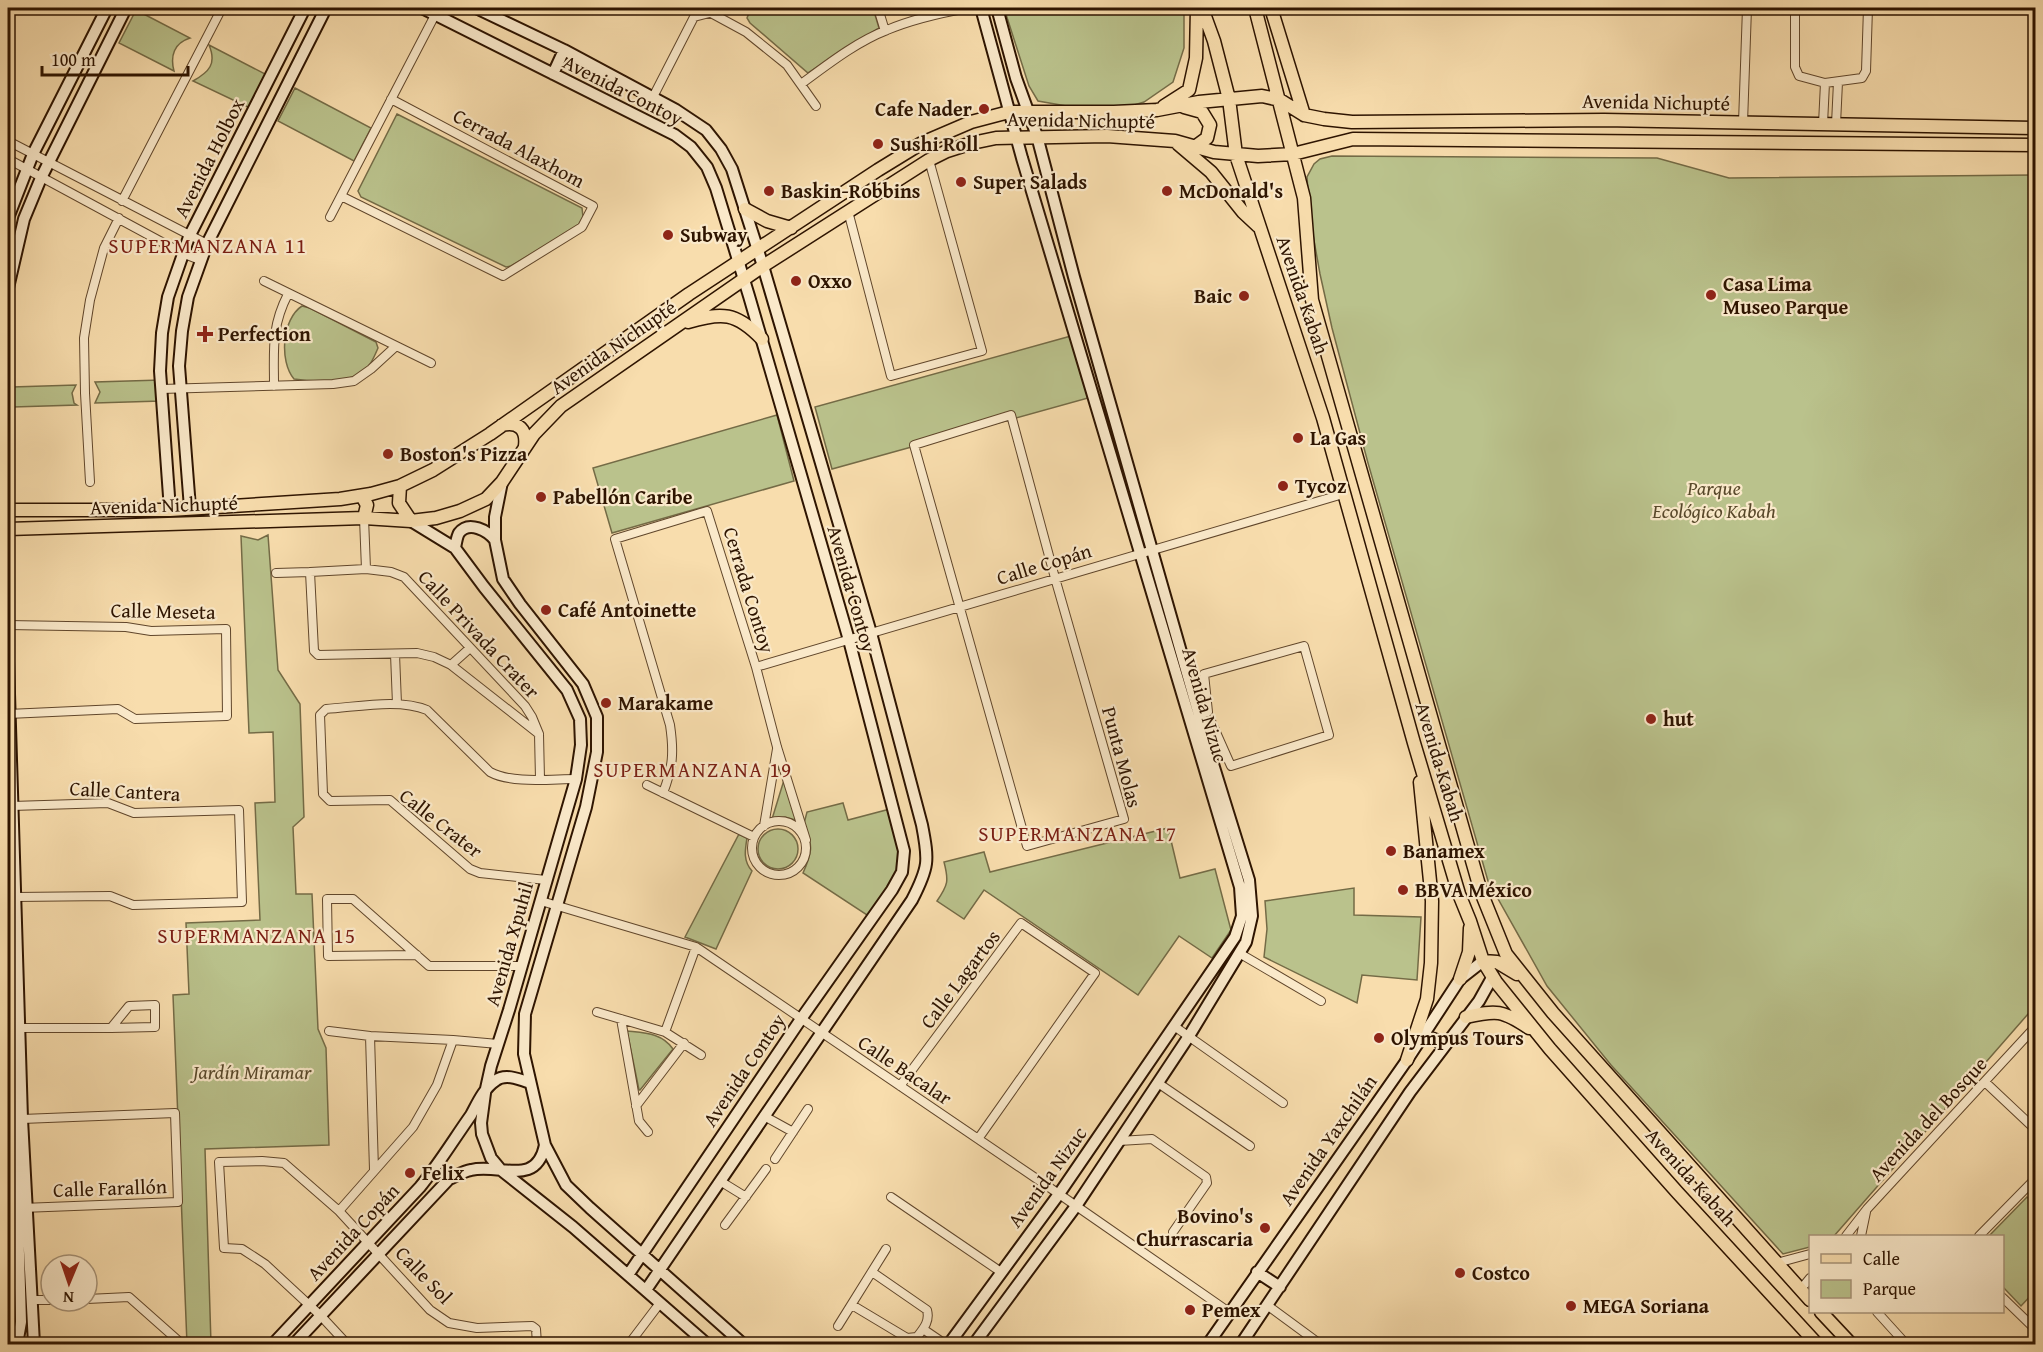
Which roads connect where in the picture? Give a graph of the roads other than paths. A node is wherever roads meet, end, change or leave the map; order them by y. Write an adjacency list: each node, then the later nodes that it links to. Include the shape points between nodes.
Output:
1 (107, 8): 51 (street)
2 (126, 8): 56 (street)
3 (222, 8): 62 (street)
4 (305, 8): 70 (street, Avenida Holbox)
5 (326, 8): 71 (street, Avenida Holbox)
6 (422, 8): 20 (street, Avenida Contoy)
7 (476, 8): 22 (street, Avenida Contoy)
8 (729, 8): 19 (street)
9 (878, 8): 21 (street)
10 (968, 8): 21 (street, via 919,18)
11 (981, 8): 35 (street, Avenida Nizuc)
12 (997, 8): 34 (street, Avenida Nizuc)
13 (1200, 8): 29 (main road, via 1214,41); 33 (main road, via 1189,90)
14 (1255, 8): 30 (main road)
15 (1271, 8): 36 (main road)
16 (1747, 8): 38 (street)
17 (1795, 8): 24 (street, via 1795,67 1799,76)
18 (1868, 8): 25 (street, via 1866,71 1862,78)
19 (711, 13): 26 (street, via 746,32 787,65); 27 (street, via 694,17)
20 (435, 15): 23 (street, Avenida Contoy); 28 (street)
21 (885, 31): 26 (street)
22 (564, 50): 23 (street); 27 (street, Avenida Contoy)
23 (553, 74): 75 (street, Avenida Contoy, via 675,135 691,147 707,167 716,188)
24 (1825, 82): 25 (street); 39 (street)
25 (1838, 82): 40 (street)
26 (801, 84): 31 (street)
27 (653, 97): 63 (street, Avenida Contoy, via 706,130 732,169)
28 (390, 99): 61 (street); 61 (street, Cerrada Alaxhom, via 593,206 582,227 503,276)
29 (1229, 99): 30 (main road, Avenida Nichupté, via 1262,96); 32 (main road, Avenida Nichupté); 53 (main road, Avenida Kabah)
30 (1280, 100): 36 (main road, Avenida Nichupté); 52 (main road, Avenida Kabah)
31 (816, 106)
32 (1179, 106): 33 (main road, Avenida Nichupté); 50 (main road, via 1202,112 1207,118 1210,131)
33 (1157, 110): 34 (main road, Avenida Nichupté)
34 (1029, 111): 35 (main road, Avenida Nichupté); 43 (street, Avenida Nizuc)
35 (1009, 112): 44 (street, Avenida Nizuc); 58 (main road, Avenida Nichupté, via 938,136)
36 (1304, 115): 37 (main road, Avenida Nichupté)
37 (1353, 122): 38 (main road, Avenida Nichupté); 45 (main road)
38 (1743, 123): 39 (main road, Avenida Nichupté)
39 (1823, 124): 40 (main road, Avenida Nichupté)
40 (1836, 124): 41 (main road, Avenida Nichupté)
41 (1981, 127): 42 (main road, Avenida Nichupté); 48 (main road)
42 (2036, 128)
43 (1037, 136): 44 (main road, Avenida Nichupté); 47 (main road, Avenida Nichupté); 103 (street, Avenida Nizuc)
44 (1016, 137): 55 (main road, Avenida Nichupté, via 972,143); 104 (street, Avenida Nizuc)
45 (1353, 139): 48 (main road, Avenida Nichupté); 52 (main road, Avenida Nichupté)
46 (8, 141): 51 (street)
47 (1175, 141): 50 (main road, Avenida Nichupté); 68 (main road, via 1211,172)
48 (1982, 143): 49 (main road, Avenida Nichupté)
49 (2036, 144)
50 (1196, 146): 53 (main road, Avenida Nichupté)
51 (33, 154): 56 (street); 57 (street)
52 (1293, 154): 53 (main road, Avenida Nichupté); 138 (main road, Avenida Kabah, via 1304,198 1311,300 1481,892)
53 (1236, 155): 68 (main road, Avenida Kabah)
54 (8, 159): 57 (street)
55 (929, 160): 60 (main road, Avenida Nichupté); 64 (street, via 982,351 891,375)
56 (49, 163): 59 (street); 62 (street)
57 (27, 170): 59 (street); 66 (street)
58 (878, 170): 60 (main road); 69 (main road, Avenida Nichupté)
59 (41, 178): 67 (street); 79 (street, via 24,219)
60 (887, 186): 64 (main road, Avenida Nichupté)
61 (341, 196): 65 (street)
62 (122, 201): 70 (street)
63 (745, 209): 69 (main road); 72 (street, Avenida Contoy)
64 (848, 211): 76 (main road, Avenida Nichupté)
65 (330, 217)
66 (8, 218)
67 (119, 218): 73 (street); 90 (street, via 104,248 84,338)
68 (1259, 227): 93 (main road, Avenida Kabah, via 1323,418)
69 (791, 228): 72 (main road, Avenida Nichupté)
70 (189, 237): 71 (street); 73 (street, Avenida Holbox)
71 (207, 244): 74 (street, Avenida Holbox)
72 (757, 249): 75 (main road, Avenida Nichupté); 76 (street, Avenida Contoy)
73 (182, 253): 74 (street); 87 (street, Avenida Holbox, via 162,333)
74 (200, 260): 86 (street, Avenida Holbox, via 182,331)
75 (738, 262): 77 (street, Avenida Contoy); 88 (main road, Avenida Nichupté)
76 (763, 266): 77 (main road, Avenida Nichupté); 111 (street, Avenida Contoy)
77 (744, 279): 81 (main road, Avenida Nichupté); 82 (street, Avenida Contoy)
78 (264, 281): 80 (street)
79 (8, 288)
80 (288, 294): 83 (street); 85 (street, via 274,333)
81 (678, 325): 82 (main road, via 711,315 726,315 743,322); 89 (main road, Avenida Nichupté, via 561,406)
82 (762, 339): 112 (street, Avenida Contoy)
83 (395, 347): 84 (street); 85 (street, via 354,381)
84 (431, 363)
85 (274, 386): 86 (street)
86 (180, 388): 87 (street); 95 (street, Avenida Holbox)
87 (161, 389): 97 (street, Avenida Holbox)
88 (500, 426): 89 (main road, via 521,427); 92 (main road, Avenida Nichupté, via 433,470)
89 (525, 447): 91 (main road, Avenida Nichupté)
90 (90, 482)
91 (502, 482): 99 (main road, Avenida Nichupté, via 486,499 471,507); 101 (street, Avenida Xpuhil)
92 (400, 486): 94 (main road, Avenida Nichupté); 99 (main road, via 399,503)
93 (1342, 494): 103 (street, Calle Copán); 122 (main road, Avenida Kabah)
94 (362, 496): 95 (main road, Avenida Nichupté); 98 (main road, via 367,506)
95 (190, 508): 97 (main road, Avenida Nichupté)
96 (8, 510): 97 (main road, Avenida Nichupté)
97 (170, 510)
98 (364, 518): 99 (main road, Avenida Nichupté); 100 (main road, Avenida Nichupté); 105 (street)
99 (411, 521): 102 (street, Avenida Xpuhil)
100 (8, 529)
101 (495, 540): 102 (street, via 487,531 465,528 458,533); 136 (street, Avenida Xpuhil, via 503,579 584,684 597,717 597,752 590,785)
102 (455, 548): 125 (street, Avenida Xpuhil, via 567,690 580,719)
103 (1152, 550): 104 (street, Calle Copán); 120 (street, Avenida Nizuc)
104 (1141, 553): 108 (street, Calle Copán); 124 (street, Avenida Nizuc)
105 (366, 569): 106 (street, Calle Privada Crater); 113 (street, Calle Privada Crater, via 404,577)
106 (310, 572): 107 (street, Calle Privada Crater); 114 (street, Calle Privada Crater, via 314,651 318,655)
107 (276, 573)
108 (1055, 578): 109 (street, Calle Copán); 109 (street, via 1011,414 914,445); 109 (street, Punta Molas, via 1124,819 1027,846)
109 (958, 608): 111 (street, Calle Copán)
110 (8, 625): 119 (street, Calle Meseta, via 151,631 226,629 227,716 135,719 118,709)
111 (871, 633): 112 (street, Calle Copán); 160 (street, Avenida Contoy, via 928,854 924,877 912,900)
112 (849, 640): 117 (street, Calle Copán); 153 (street, Avenida Contoy, via 904,851 902,872)
113 (470, 648): 116 (street); 121 (street, Calle Privada Crater, via 525,706)
114 (395, 654): 116 (street, Calle Privada Crater, via 417,653); 118 (street)
115 (8, 661): 119 (street)
116 (451, 665): 121 (street, Calle Privada Crater)
117 (756, 667): 123 (street, Cerrada Contoy); 128 (street, Cerrada Contoy, via 707,511 615,539 670,725 674,748)
118 (397, 704): 126 (street, Calle Crater, via 427,710 499,777); 133 (street, Calle Crater, via 326,709 320,715 323,794 330,801 390,800 470,869)
119 (8, 714): 129 (street)
120 (1204, 720): 120 (street, via 1231,765 1329,735 1304,646 1204,674 1208,712); 124 (street, Avenida Nizuc)
121 (539, 734): 126 (street, Calle Privada Crater)
122 (1414, 743): 137 (main road, Avenida Kabah); 170 (main road, via 1432,901 1431,963 1427,999)
123 (777, 747): 130 (street, Cerrada Contoy); 132 (street, Cerrada Contoy)
124 (1208, 765): 140 (street, Avenida Nizuc, via 1249,880 1252,916 1246,942); 154 (street, Avenida Nizuc, via 1240,887 1242,916 1235,937)
125 (576, 778): 126 (street, Calle Crater); 133 (street, Avenida Xpuhil)
126 (540, 779)
127 (647, 785): 128 (street)
128 (663, 793): 131 (street)
129 (12, 806): 134 (street); 134 (street, Calle Cantera, via 108,803 134,813 239,810 242,902 133,905 110,896)
130 (764, 826): 131 (street); 132 (street, via 780,821 789,823)
131 (754, 837): 132 (street, via 756,863 778,876 801,865)
132 (806, 840)
133 (546, 880): 135 (street, Avenida Xpuhil)
134 (15, 897): 156 (street)
135 (541, 901): 136 (street, Calle Bacalar); 144 (street, Avenida Xpuhil)
136 (556, 906): 139 (street, Calle Bacalar); 172 (street, Avenida Xpuhil, via 525,1014 524,1054)
137 (1470, 921): 142 (main road, Avenida Kabah); 146 (main road, via 1469,952)
138 (1495, 926): 143 (main road); 147 (main road, Avenida Kabah, via 1506,954)
139 (696, 947): 153 (street, Calle Bacalar); 159 (street)
140 (1239, 952): 148 (street); 163 (street, Avenida Nizuc)
141 (417, 955): 141 (street, via 353,899 327,899 328,956); 144 (street, via 429,966)
142 (1483, 961): 143 (main road); 145 (main road, Avenida Kabah); 146 (street, Avenida Yaxchilán)
143 (1497, 962): 145 (main road); 147 (main road)
144 (522, 966): 166 (street, Avenida Xpuhil)
145 (1492, 976): 151 (street, Avenida Yaxchilán); 161 (main road, Avenida Kabah)
146 (1460, 979): 164 (street, Avenida Yaxchilán)
147 (1530, 984): 211 (main road, Avenida Kabah)
148 (1321, 1001)
149 (8, 1011): 198 (street)
150 (597, 1012): 152 (street)
151 (1466, 1017): 161 (main road, via 1488,1012 1509,1015); 168 (street, Avenida Yaxchilán)
152 (621, 1018): 159 (street); 177 (street)
153 (801, 1019): 160 (street, Calle Bacalar); 209 (street, Avenida Contoy)
154 (1174, 1026): 163 (street); 194 (street, Avenida Nizuc)
155 (2036, 1026): 171 (street, Avenida del Bosque)
156 (19, 1028): 157 (street); 180 (street)
157 (111, 1028): 157 (street, via 155,1027 155,1005 129,1006)
158 (329, 1031): 162 (street)
159 (665, 1032): 167 (street)
160 (821, 1032): 173 (street, Calle Bacalar); 179 (street, Avenida Contoy)
161 (1538, 1034): 252 (main road, Avenida Kabah)
162 (370, 1036): 165 (street); 190 (street)
163 (1189, 1036): 174 (street, Avenida Nizuc); 176 (street)
164 (1423, 1037): 168 (street, via 1431,1036); 170 (street, Avenida Yaxchilán)
165 (453, 1040): 166 (street); 190 (street, via 437,1085 413,1127)
166 (498, 1044): 175 (street, Avenida Xpuhil)
167 (684, 1044): 169 (street); 177 (street)
168 (1443, 1048): 218 (street, Avenida Yaxchilán)
169 (701, 1055)
170 (1407, 1060): 215 (street, Avenida Yaxchilán)
171 (1985, 1082): 181 (street); 199 (street, Avenida del Bosque)
172 (530, 1083): 175 (street, Avenida Copán, via 504,1077 495,1080); 186 (street, Avenida Xpuhil)
173 (900, 1086): 184 (street, Calle Bacalar); 184 (street, Calle Lagartos, via 1022,923 1095,973)
174 (1163, 1086): 185 (street, Avenida Nizuc); 187 (street)
175 (484, 1093): 191 (street, Avenida Xpuhil, via 482,1134 491,1158); 206 (street, Avenida Copán, via 435,1168)
176 (1283, 1103)
177 (636, 1106): 182 (street, via 639,1121)
178 (808, 1108): 183 (street)
179 (764, 1116): 183 (street); 193 (street, Avenida Contoy)
180 (22, 1119): 198 (street); 198 (street, Calle Farallón, via 175,1113 178,1202)
181 (2036, 1130)
182 (648, 1132)
183 (793, 1132): 188 (street)
184 (978, 1139): 194 (street, Calle Bacalar)
185 (1119, 1141): 197 (street, Avenida Nizuc); 202 (street, via 1152,1139 1206,1177 1207,1183)
186 (546, 1145): 191 (street, Avenida Copán, via 543,1157 533,1167 513,1172); 209 (street, Avenida Xpuhil, via 566,1185)
187 (1250, 1146)
188 (775, 1159)
189 (766, 1169): 195 (street)
190 (374, 1170): 200 (street)
191 (501, 1170): 208 (street, Avenida Copán, via 472,1169 449,1179); 216 (street, Avenida Xpuhil)
192 (2036, 1178): 205 (street)
193 (720, 1181): 195 (street); 212 (street, Avenida Contoy)
194 (1059, 1194): 197 (street, Calle Bacalar); 214 (street, Avenida Nizuc)
195 (746, 1197): 201 (street)
196 (891, 1197): 214 (street)
197 (1076, 1206): 230 (street, Calle Bacalar); 248 (street, Avenida Nizuc)
198 (22, 1208): 224 (street); 237 (street, via 21,1322)
199 (1867, 1209): 203 (street, Avenida del Bosque); 204 (street)
200 (339, 1211): 206 (street); 227 (street, via 284,1163 219,1162 225,1248 242,1249 265,1264)
201 (725, 1225)
202 (1173, 1232)
203 (1847, 1235)
204 (1861, 1235)
205 (1980, 1235)
206 (368, 1242): 208 (street); 227 (street, Avenida Copán)
207 (886, 1249): 213 (street)
208 (379, 1253): 233 (street, Avenida Copán); 243 (street, Calle Sol, via 430,1310 449,1323 477,1328 532,1326 536,1329)
209 (642, 1254): 212 (street, Avenida Xpuhil); 216 (street, Avenida Contoy)
210 (1809, 1254): 211 (street)
211 (1777, 1263): 219 (main road, Avenida Kabah)
212 (660, 1269): 220 (street, Avenida Contoy); 246 (street, Avenida Xpuhil)
213 (872, 1272): 228 (street); 235 (street, via 927,1310 929,1318)
214 (1000, 1272): 247 (street, Avenida Nizuc)
215 (1257, 1272): 218 (street); 230 (street, Avenida Yaxchilán)
216 (628, 1275): 220 (street, Avenida Xpuhil)
217 (1809, 1279): 219 (street)
218 (1280, 1287): 229 (street, Avenida Yaxchilán)
219 (1800, 1289): 222 (main road, Avenida Kabah)
220 (646, 1290): 226 (street, Avenida Xpuhil)
221 (99, 1298): 239 (street, via 129,1297)
222 (1809, 1299)
223 (2004, 1299): 236 (street)
224 (31, 1300): 225 (street); 238 (street)
225 (39, 1300)
226 (660, 1303): 244 (street); 245 (street, Avenida Xpuhil)
227 (309, 1305): 233 (street); 240 (street, Avenida Copán)
228 (852, 1305): 234 (street); 235 (street, via 907,1338 917,1337)
229 (1267, 1305): 250 (street, Avenida Yaxchilán); 251 (street)
230 (1229, 1312): 249 (street, Avenida Yaxchilán)
231 (1823, 1313): 253 (main road)
232 (1879, 1313): 254 (street)
233 (321, 1316): 241 (street, Avenida Copán); 242 (street)
234 (838, 1326)
235 (923, 1329): 247 (street)
236 (2036, 1330)
237 (17, 1344)
238 (34, 1344)
239 (182, 1344)
240 (273, 1344)
241 (294, 1344)
242 (347, 1344)
243 (537, 1344)
244 (629, 1344)
245 (707, 1344)
246 (743, 1344)
247 (947, 1344)
248 (974, 1344)
249 (1208, 1344)
250 (1241, 1344)
251 (1320, 1344)
252 (1817, 1344)
253 (1851, 1344)
254 (1906, 1344)

